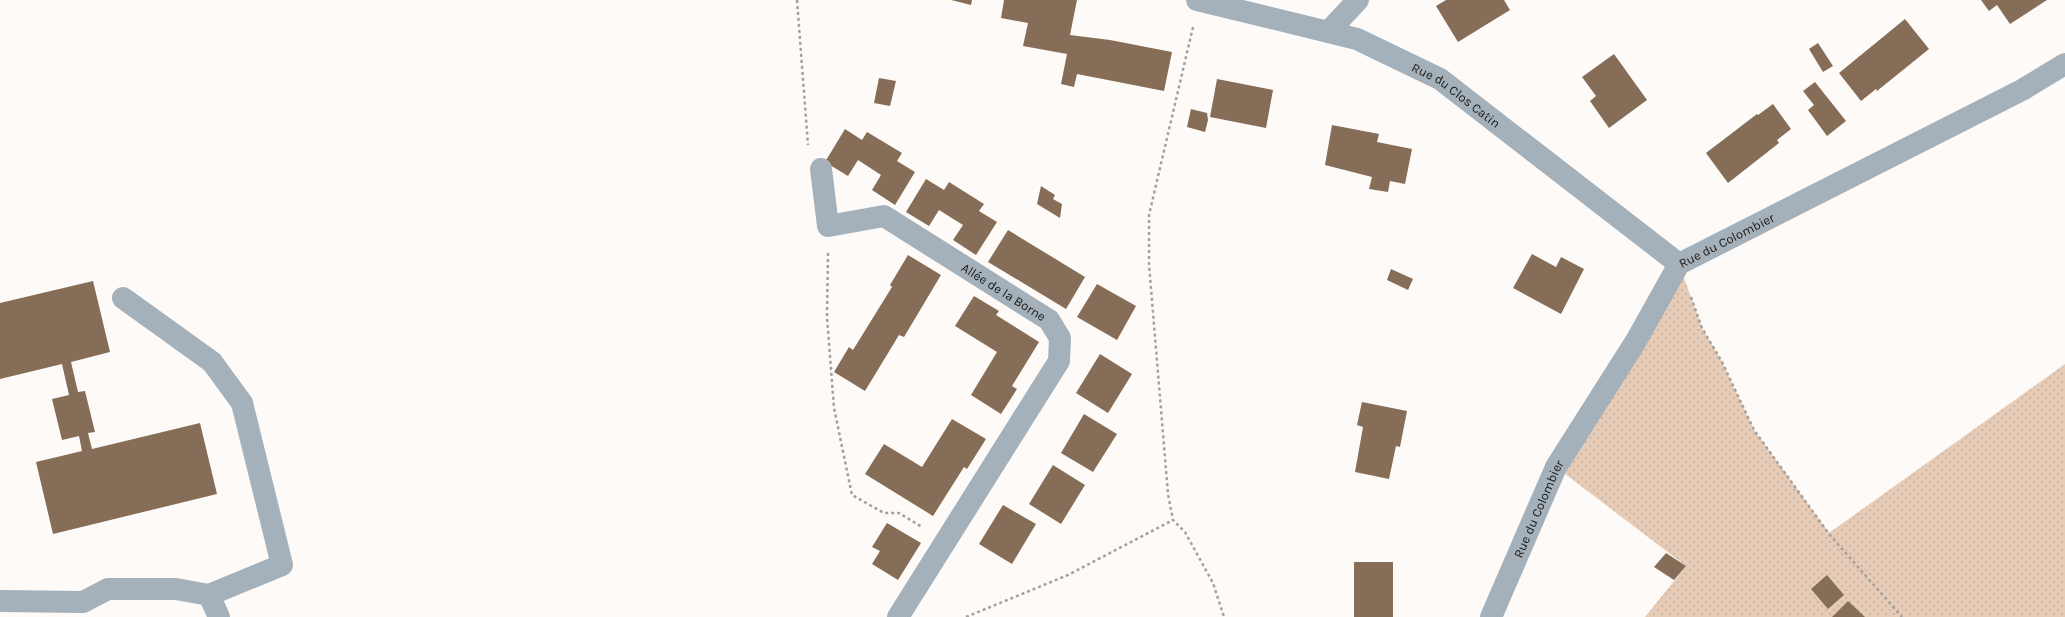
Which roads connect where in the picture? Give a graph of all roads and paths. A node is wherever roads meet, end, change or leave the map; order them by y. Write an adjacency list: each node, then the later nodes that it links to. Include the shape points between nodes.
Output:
1 (797, 0): 6 (path, via 809,157)
2 (1198, 0): 4 (street, Rue du Clos Catin); 10 (path, via 1149,215 1149,264 1168,494)
3 (1358, 0): 4 (street)
4 (1328, 32): 8 (street, Rue du Clos Catin, via 1357,39 1440,79)
5 (2065, 64): 8 (street, Rue du Colombier, via 2022,90)
6 (821, 169): 7 (street)
7 (828, 226): 11 (path, via 827,317 834,408 852,495 884,514 899,513); 11 (street, Allée de la Borne, via 884,216 1049,320 1060,338 1059,361)
8 (1679, 264): 18 (street, Rue du Colombier, via 1636,342 1556,467); 19 (path, via 1702,328 1722,362 1754,430 1829,534)
9 (123, 298): 12 (street, via 212,362 242,403 282,565)
10 (1173, 520): 16 (path, via 1068,575); 17 (path, via 1185,532 1213,583)
11 (946, 541): 15 (street, Allée de la Borne)
12 (209, 594): 13 (street, via 176,589 108,589 83,602); 14 (street)
13 (0, 601)
14 (219, 617)
15 (898, 617)
16 (966, 617)
17 (1224, 617)
18 (1491, 617)
19 (1902, 617)

